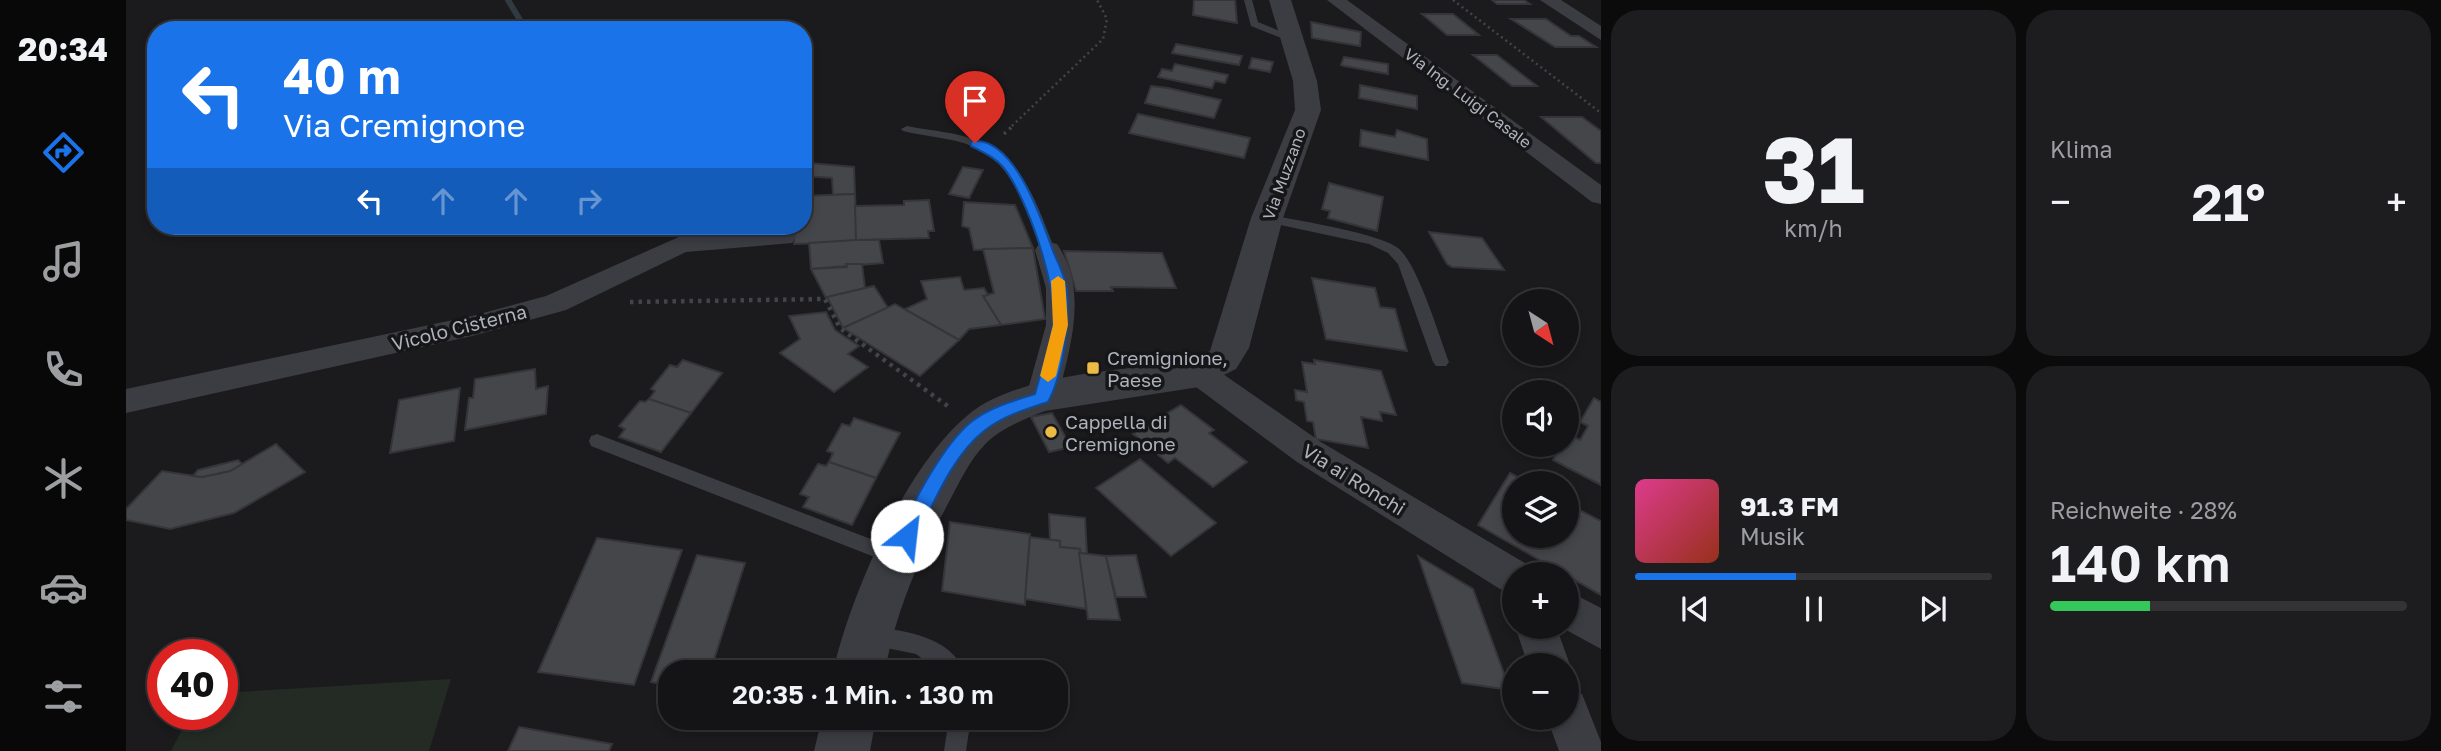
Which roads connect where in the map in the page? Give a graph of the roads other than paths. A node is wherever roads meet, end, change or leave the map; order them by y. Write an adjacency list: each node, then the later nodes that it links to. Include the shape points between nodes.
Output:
1 (1248, 0): 6 (lane, via 1254,24)
2 (1280, 0): 6 (street, Via Muzzano)
3 (1336, 0): 8 (street, Via Ing. Luigi Casale)
4 (1549, 0): 5 (street)
5 (1601, 34)
6 (1289, 38): 9 (street, Via Muzzano, via 1305,81 1308,110)
7 (907, 129): 11 (lane, via 988,149 1010,168)
8 (1601, 197)
9 (1267, 218): 12 (street, Via Muzzano); 13 (lane, via 1393,250 1404,264)
10 (783, 237): 15 (street, Vicolo Cisterna, via 681,244 555,303 472,326)
11 (1048, 250): 14 (street, via 1060,288 1061,325)
12 (1215, 360): 14 (street); 18 (street, Via ai Ronchi, via 1309,452)
13 (1441, 362)
14 (1042, 397): 17 (street, via 1007,409 977,427 954,453)
15 (126, 401)
16 (597, 441): 17 (lane)
17 (895, 557): 21 (street)
18 (1502, 570)
19 (1579, 617): 20 (street)
20 (1601, 630)
21 (863, 654): 22 (lane, via 918,642)
22 (944, 660)
23 (846, 730): 26 (street)
24 (958, 730): 27 (lane)
25 (1574, 730): 28 (street)
26 (842, 751)
27 (955, 751)
28 (1582, 751)

